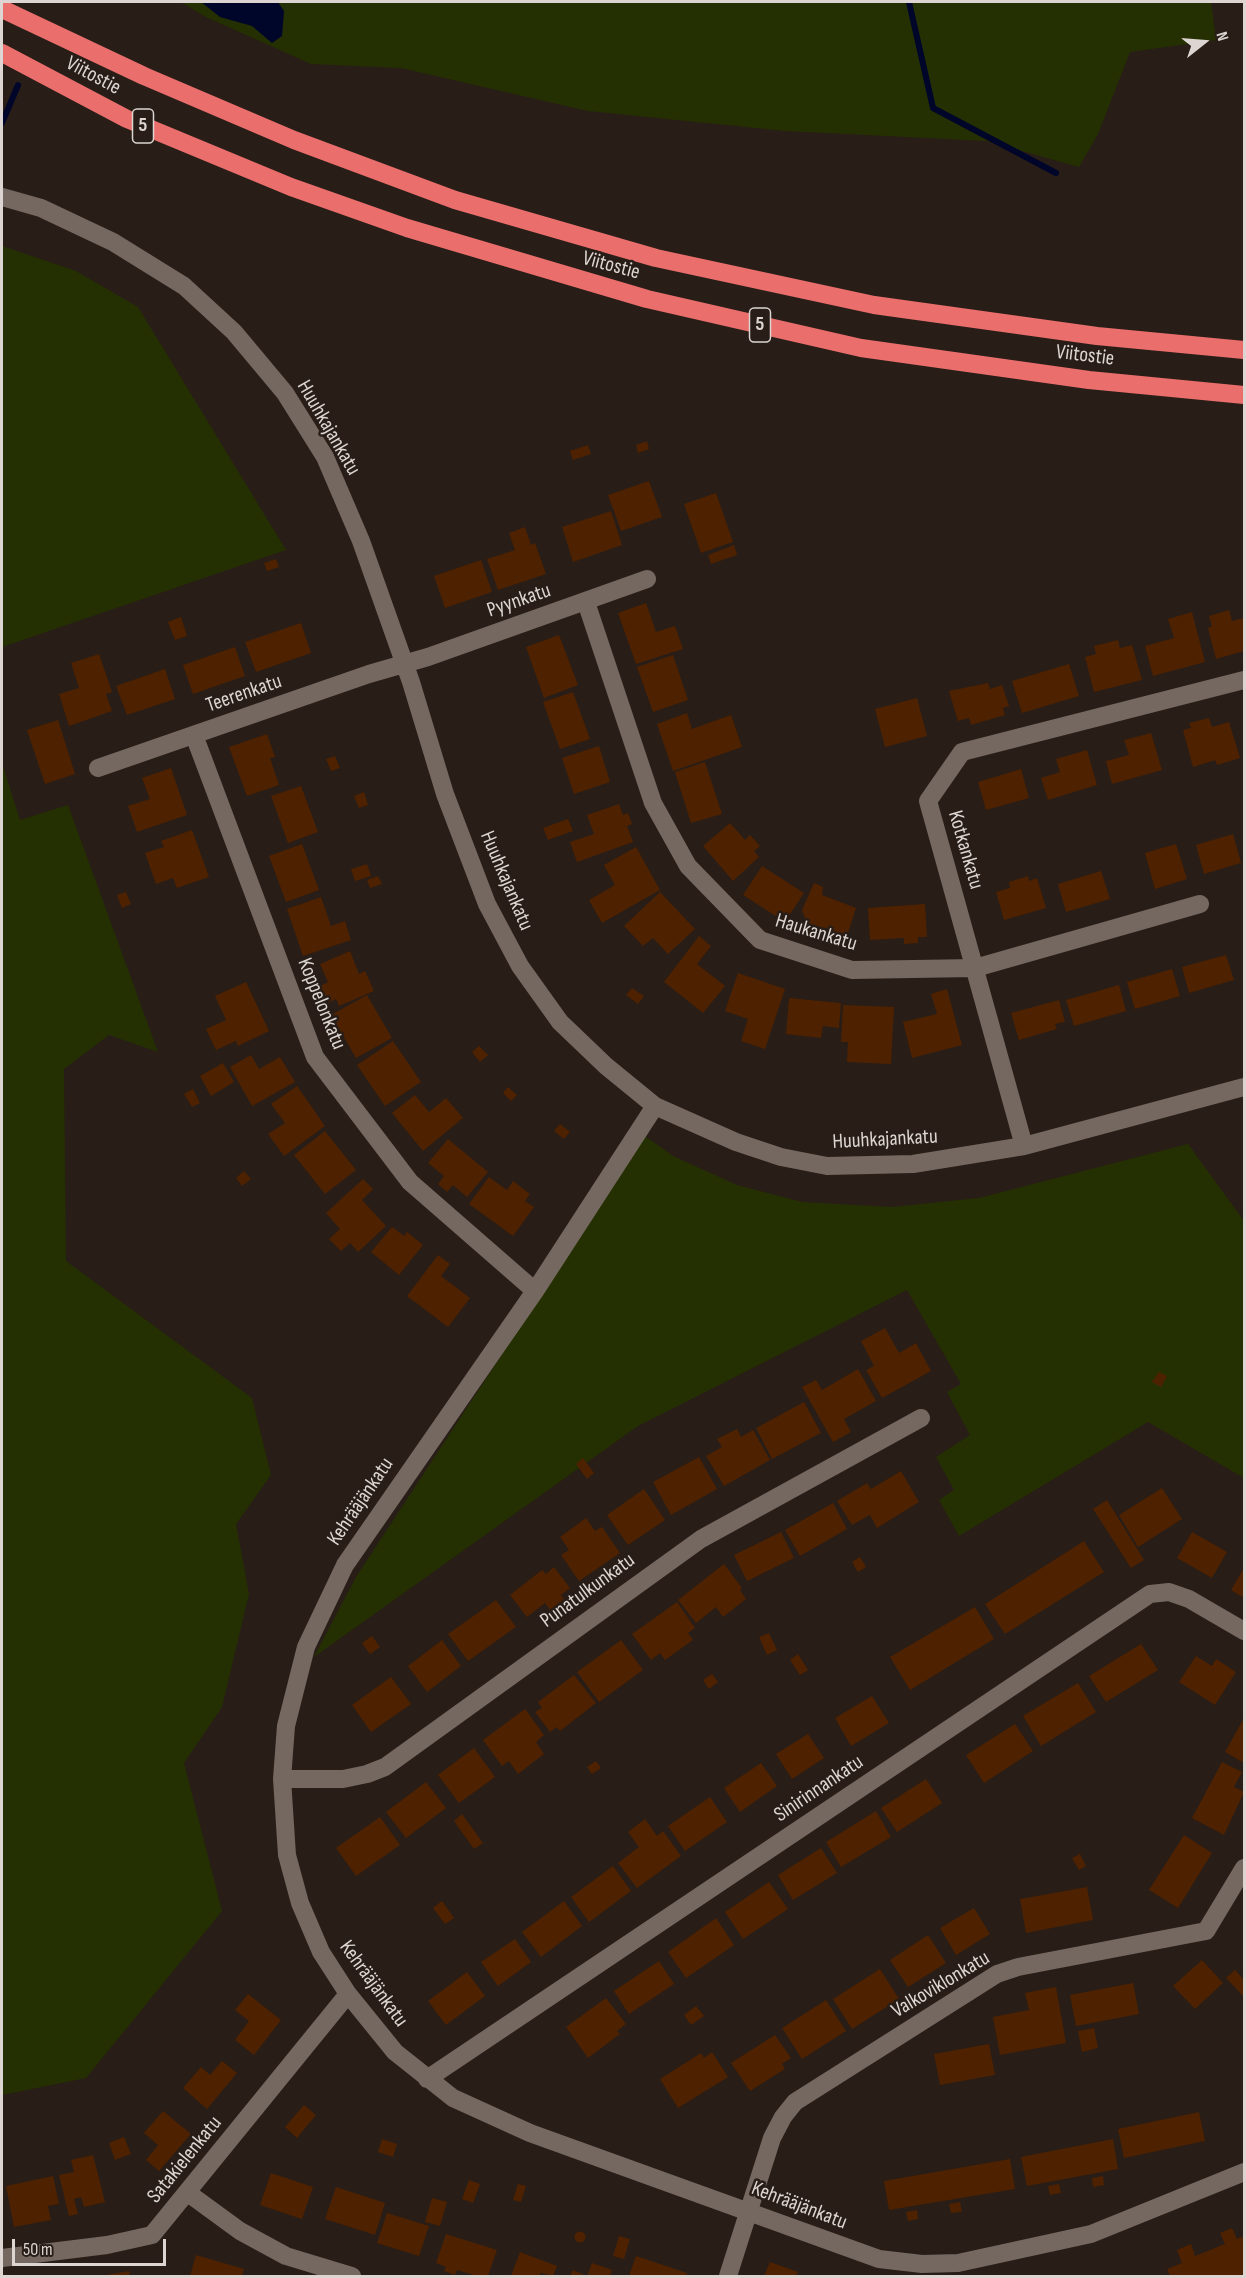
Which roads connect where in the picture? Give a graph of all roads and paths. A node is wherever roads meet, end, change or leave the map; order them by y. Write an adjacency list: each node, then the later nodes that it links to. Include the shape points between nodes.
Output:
1 (15, 2): 3 (highway)
2 (2, 9): 3 (highway, Viitostie / 5)
3 (70, 40): 6 (highway, Viitostie / 5, via 294,140 455,200 656,258 874,305 1097,336)
4 (2, 53): 7 (highway, Viitostie / 5, via 126,119 291,187 407,228 647,299 861,348 1089,380)
5 (2, 197): 10 (street, Huuhkajankatu, via 41,208 113,242 184,286 234,332 285,393 325,457 361,541)
6 (1245, 350)
7 (1245, 395)
8 (647, 579): 9 (street, Pyynkatu)
9 (586, 602): 10 (street, Pyynkatu); 15 (street, Haukankatu, via 653,803 688,866 760,940 852,970)
10 (405, 664): 12 (street, Teerenkatu); 17 (street, Huuhkajankatu, via 445,794 487,904 520,966 560,1022)
11 (1245, 680): 15 (street, Kotkankatu, via 962,752 928,801)
12 (194, 735): 13 (street, Teerenkatu); 19 (street, Koppelonkatu, via 315,1057 410,1182)
13 (98, 768)
14 (1200, 904): 15 (street, Haukankatu)
15 (975, 968): 18 (street, Kotkankatu)
16 (1245, 1087): 18 (street, Huuhkajankatu)
17 (655, 1106): 18 (street, Huuhkajankatu, via 736,1142 781,1157 827,1166 913,1164); 19 (street, Kehrääjänkatu)
18 (1024, 1146)
19 (535, 1291): 22 (street, Kehrääjänkatu, via 345,1565 306,1647 286,1726)
20 (921, 1418): 22 (street, Punatulkunkatu, via 701,1539 385,1767 343,1779)
21 (1245, 1631): 25 (street, Sinirinnankatu, via 1189,1599 1169,1592 1150,1594)
22 (282, 1779): 24 (street, Kehrääjänkatu, via 287,1855 300,1904 321,1952)
23 (1245, 1868): 28 (street, Valkoviklonkatu, via 1206,1931 997,1974 795,2102 772,2138)
24 (348, 1994): 25 (street, Kehrääjänkatu, via 395,2052); 27 (street, Satakielenkatu)
25 (427, 2079): 28 (street, Kehrääjänkatu, via 453,2098 531,2133)
26 (1245, 2172): 28 (street, Kehrääjänkatu, via 1091,2234 958,2263 879,2259)
27 (188, 2193): 29 (street, Satakielenkatu, via 152,2235 107,2245); 30 (street, via 240,2231 286,2256)
28 (748, 2210): 31 (street, Valkoviklonkatu)
29 (2, 2258)
30 (352, 2277)
31 (728, 2277)

